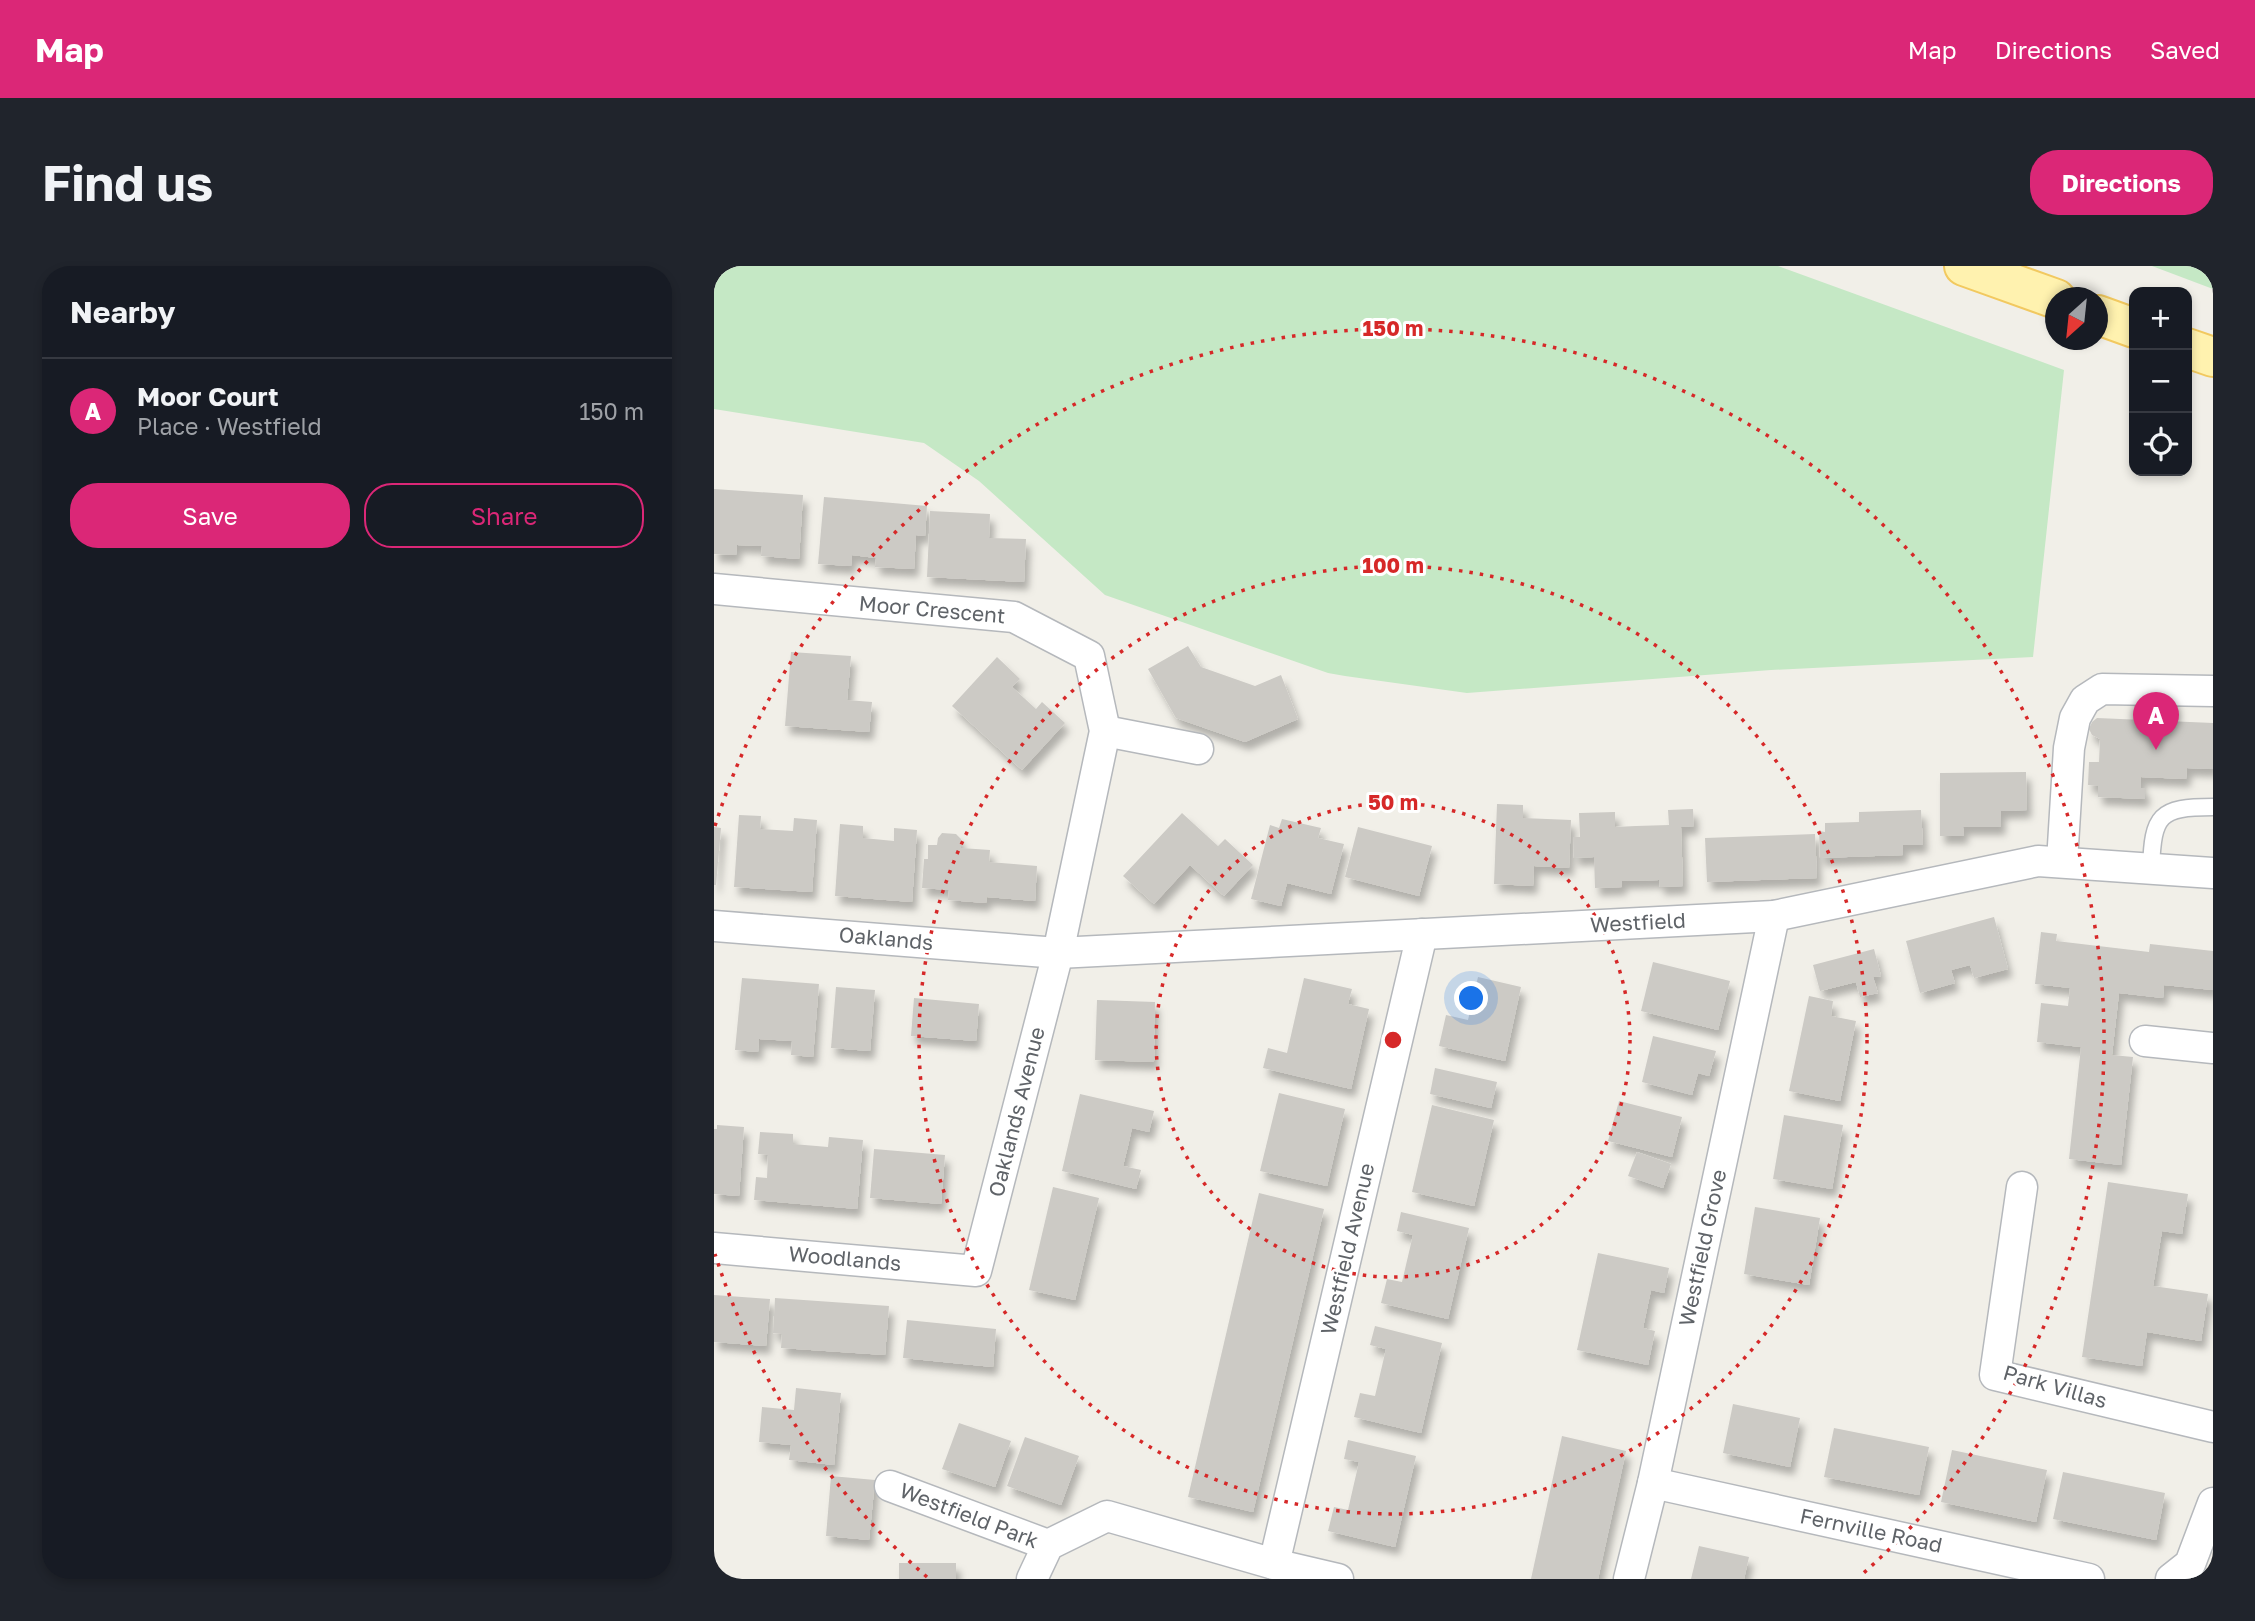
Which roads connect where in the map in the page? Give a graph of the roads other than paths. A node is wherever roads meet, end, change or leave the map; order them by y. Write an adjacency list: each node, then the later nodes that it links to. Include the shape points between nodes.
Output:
1 (1964, 266): 2 (main road)
2 (2045, 295)
3 (2108, 319): 4 (main road)
4 (2129, 326)
5 (2192, 350): 6 (main road)
6 (2213, 357)
7 (714, 590): 9 (street, Moor Crescent, via 1014,617 1089,656)
8 (2213, 691): 12 (street, via 2102,689 2085,700 2069,748)
9 (1105, 731): 10 (street); 18 (street, Moor Crescent)
10 (1198, 749)
11 (2213, 807): 13 (lane, via 2182,807 2164,815 2152,841)
12 (2062, 862): 13 (street, Westfield); 15 (street, Westfield, via 2038,861)
13 (2151, 869): 14 (street, Westfield)
14 (2213, 873)
15 (1774, 916): 17 (street, Westfield); 25 (street, Westfield Grove)
16 (714, 926): 18 (street, Oaklands)
17 (1422, 934): 18 (street, Westfield); 29 (street, Westfield Avenue)
18 (1058, 953): 23 (street, Oaklands Avenue)
19 (2145, 1041): 20 (street)
20 (2213, 1048)
21 (2022, 1187): 24 (street, Park Villas, via 1995,1375)
22 (714, 1248): 23 (street, Woodlands)
23 (976, 1271)
24 (2213, 1427)
25 (1653, 1483): 32 (street, Westfield Grove); 33 (street, Fernville Road)
26 (890, 1486): 28 (street, Westfield Park)
27 (2213, 1503): 34 (street, via 2190,1564)
28 (1048, 1545): 29 (street, via 1107,1516); 30 (street)
29 (1274, 1563): 31 (street)
30 (1032, 1579)
31 (1338, 1579)
32 (1629, 1579)
33 (2089, 1579)
34 (2171, 1579)

